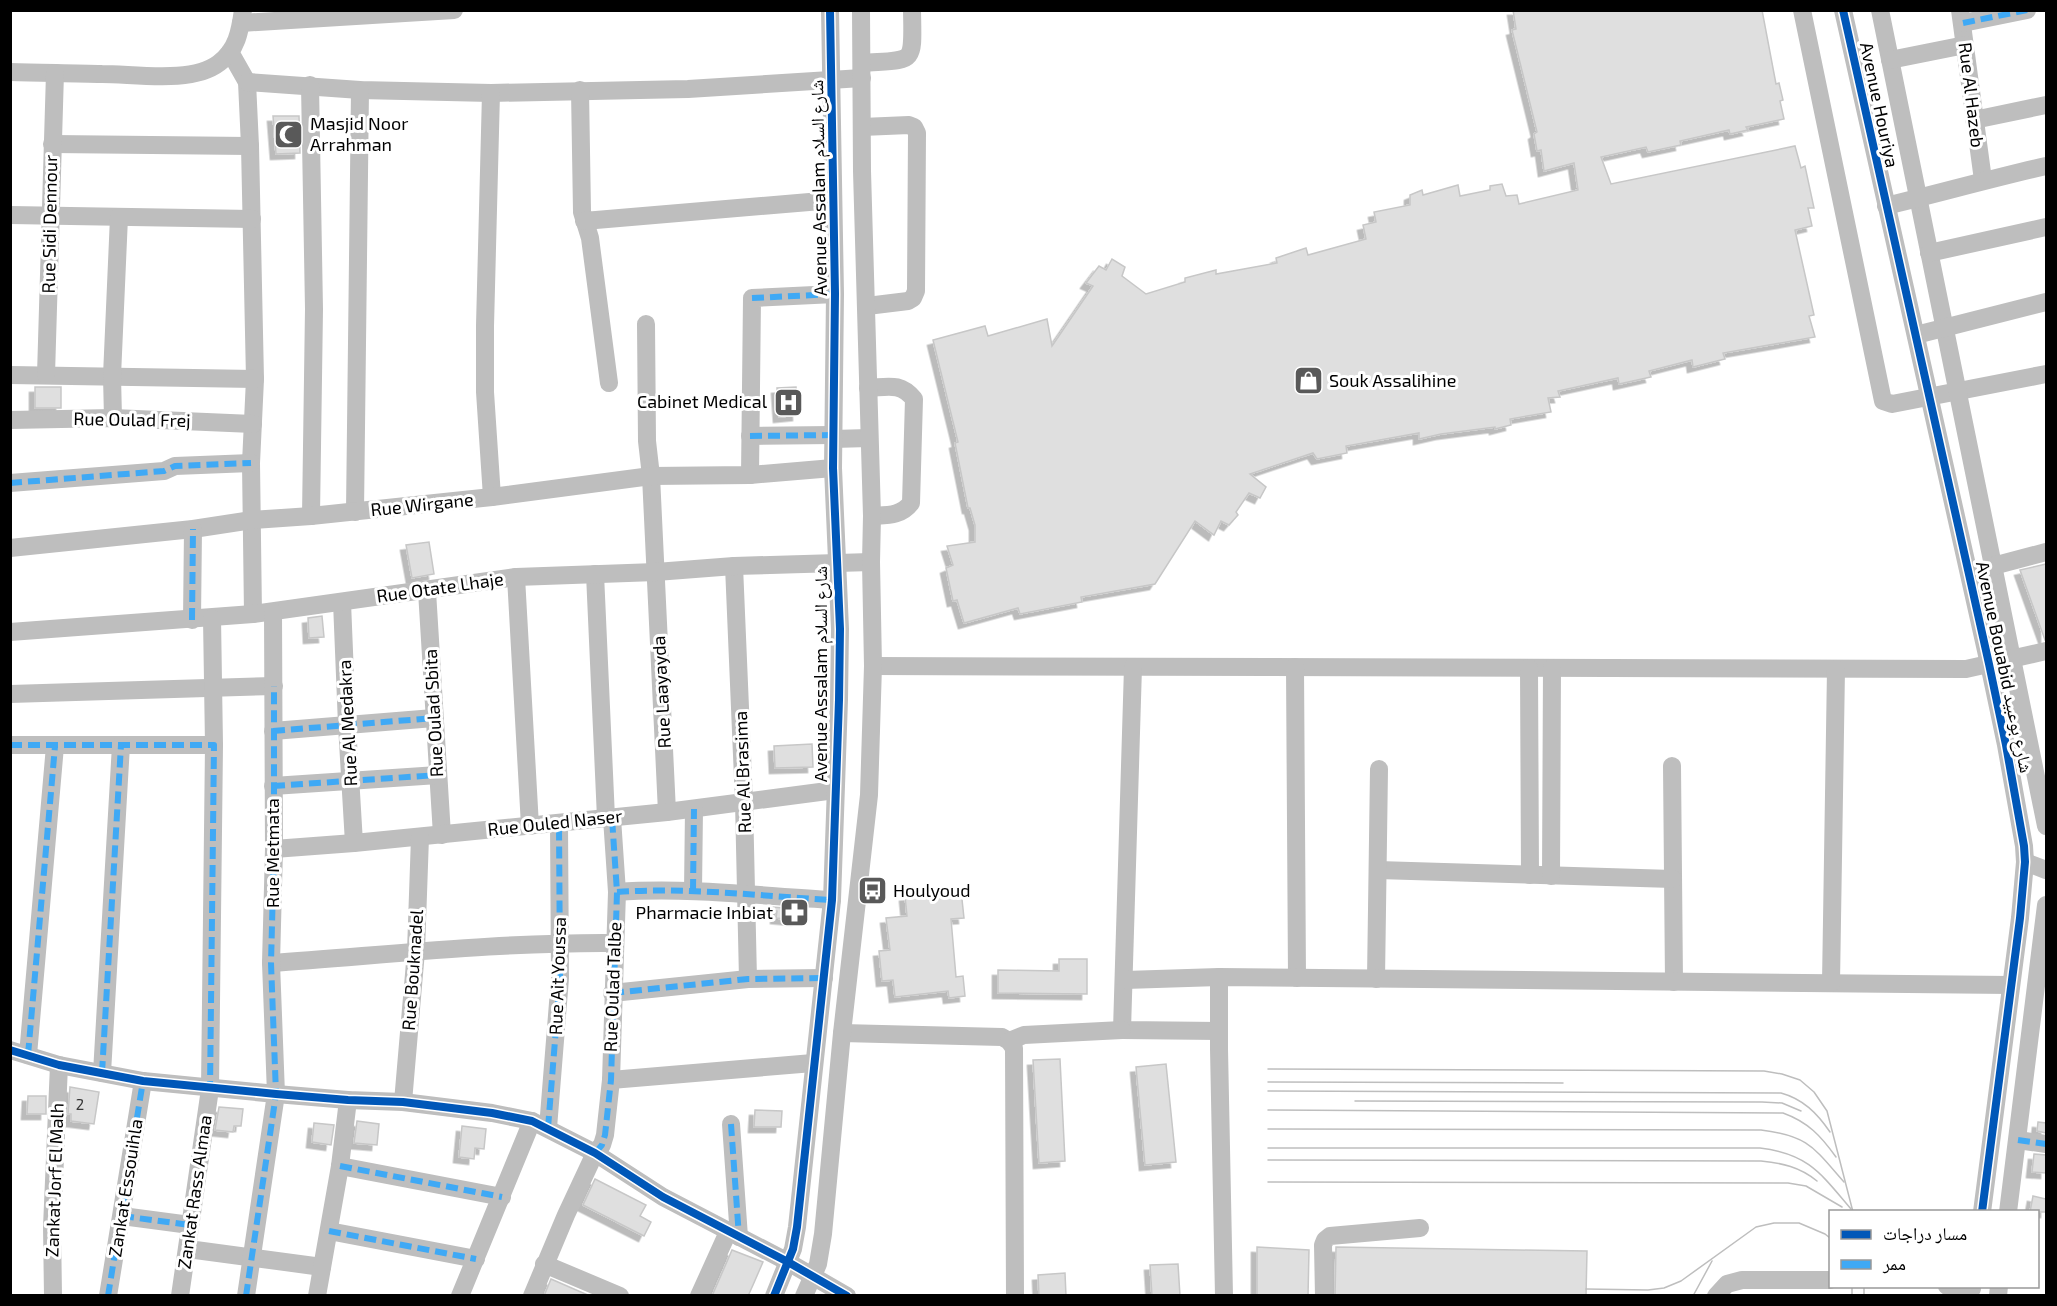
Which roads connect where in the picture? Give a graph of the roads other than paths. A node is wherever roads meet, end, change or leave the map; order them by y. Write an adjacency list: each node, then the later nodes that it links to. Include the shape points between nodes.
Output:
1 (454, 10): 9 (street)
2 (830, 10): 17 (street, Avenue Assalam شارع السلام)
3 (861, 10): 14 (street)
4 (912, 10): 14 (street, via 911,55 905,60)
5 (1802, 10): 54 (street, via 1881,397 1892,404)
6 (1843, 10): 32 (street, Avenue Houriya)
7 (1880, 10): 13 (street, Avenue Houriya)
8 (2027, 10): 10 (street)
9 (242, 17): 12 (street, via 238,39)
10 (1961, 17): 11 (street, Rue Al Hazeb)
11 (1965, 45): 13 (street); 24 (street, Rue Al Hazeb)
12 (230, 52): 16 (street, via 219,64 200,73); 18 (street)
13 (1890, 60): 30 (street, Avenue Houriya)
14 (862, 70): 17 (street); 25 (street)
15 (10, 72): 16 (street)
16 (54, 73): 26 (street, Rue Sidi Dennour)
17 (833, 80): 21 (street, via 688,89); 31 (street, Avenue Assalam شارع السلام)
18 (247, 82): 19 (street); 27 (street)
19 (310, 85): 20 (street); 68 (street, via 314,298)
20 (360, 90): 22 (street); 67 (street)
21 (580, 90): 22 (street); 37 (street)
22 (490, 93): 66 (street, via 485,392)
23 (2046, 105): 24 (street)
24 (1974, 120): 29 (street, Rue Al Hazeb)
25 (862, 127): 42 (street); 42 (street, via 909,124 917,132 916,291 908,301)
26 (52, 144): 27 (street); 34 (street, Rue Sidi Dennour)
27 (250, 146): 36 (street)
28 (2046, 166): 29 (street)
29 (1983, 180): 30 (street)
30 (1919, 198): 32 (street); 39 (street, Avenue Bouabid شارع بوعبيد)
31 (833, 200): 37 (street); 40 (street, Avenue Assalam شارع السلام)
32 (1886, 206): 45 (street, Avenue Bouabid شارع بوعبيد)
33 (10, 215): 34 (street)
34 (50, 216): 35 (street); 48 (street, Rue Sidi Dennour)
35 (118, 217): 36 (street); 49 (street)
36 (252, 219): 50 (street)
37 (584, 221): 51 (street)
38 (2046, 227): 39 (street)
39 (1929, 253): 44 (street, Avenue Bouabid شارع بوعبيد)
40 (835, 294): 58 (street, via 752,298); 59 (street, Avenue Assalam شارع السلام)
41 (2046, 302): 44 (street)
42 (867, 306): 52 (street)
43 (646, 324): 64 (street, Rue Laayayda)
44 (1945, 328): 45 (street); 53 (street, Avenue Bouabid شارع بوعبيد)
45 (1916, 335): 54 (street, Avenue Bouabid شارع بوعبيد)
46 (2046, 374): 53 (street)
47 (10, 375): 48 (street)
48 (46, 375): 49 (street)
49 (112, 376): 50 (street); 55 (street)
50 (255, 379): 57 (street)
51 (609, 383)
52 (868, 388): 60 (street); 69 (street, via 898,387 914,399 911,503 899,514)
53 (1957, 391): 54 (street); 77 (street, Avenue Bouabid شارع بوعبيد)
54 (1929, 397): 90 (street, Avenue Bouabid شارع بوعبيد)
55 (113, 418): 56 (street, Rue Oulad Frej); 57 (street, Rue Oulad Frej)
56 (10, 420)
57 (253, 424): 61 (street)
58 (750, 436): 59 (street); 63 (street)
59 (833, 437): 60 (street); 62 (street, Avenue Assalam شارع السلام)
60 (869, 438): 69 (street)
61 (251, 463): 65 (street, via 175,466 164,471); 70 (street)
62 (833, 468): 63 (street, Rue Wirgane); 74 (street, Avenue Assalam شارع السلام)
63 (750, 475): 64 (street, Rue Wirgane)
64 (651, 476): 66 (street, Rue Wirgane); 78 (street, Rue Laayayda)
65 (10, 483)
66 (492, 497): 67 (street, Rue Wirgane)
67 (355, 512): 68 (street, Rue Wirgane)
68 (311, 516): 70 (street, Rue Wirgane)
69 (872, 516): 75 (street)
70 (252, 520): 71 (street, Rue Wirgane); 84 (street)
71 (193, 529): 72 (street, Rue Wirgane); 86 (street)
72 (10, 548)
73 (2046, 552): 77 (street)
74 (837, 562): 75 (street, Rue Otate Lhaje); 76 (street, Rue Otate Lhaje); 112 (street, Avenue Assalam شارع السلام, via 840,700)
75 (871, 562): 91 (street)
76 (734, 566): 78 (street, Rue Otate Lhaje); 113 (street, Rue Al Brasima)
77 (1993, 566): 89 (street, Avenue Bouabid شارع بوعبيد)
78 (656, 572): 79 (street, Rue Otate Lhaje); 115 (street, Rue Laayayda)
79 (595, 574): 80 (street, Rue Otate Lhaje); 116 (street, Rue Oulad Talbe)
80 (516, 577): 81 (street, Rue Otate Lhaje); 118 (street)
81 (427, 591): 82 (street, Rue Otate Lhaje); 100 (street, Rue Oulad Sbita)
82 (342, 602): 83 (street, Rue Otate Lhaje); 101 (street, Rue Al Medakra)
83 (273, 612): 84 (street, Rue Otate Lhaje); 97 (street, Rue Metmata)
84 (253, 615): 85 (street, Rue Otate Lhaje)
85 (212, 618): 86 (street, Rue Otate Lhaje); 98 (street, Zankat Rass Almaa)
86 (192, 620): 87 (street, Rue Otate Lhaje)
87 (10, 632)
88 (2046, 651): 89 (street)
89 (2014, 659): 90 (street); 119 (street, Avenue Bouabid شارع بوعبيد)
90 (1989, 664): 96 (street, via 1966,669); 124 (street, Avenue Bouabid شارع بوعبيد)
91 (873, 666): 92 (street); 150 (street, via 869,795)
92 (1132, 667): 93 (street); 144 (street)
93 (1295, 667): 94 (street); 141 (street)
94 (1528, 668): 95 (street); 127 (street)
95 (1552, 668): 96 (street); 128 (street)
96 (1836, 669): 146 (street)
97 (274, 686): 98 (street); 102 (street, Rue Metmata)
98 (212, 689): 99 (street); 105 (street, Zankat Rass Almaa)
99 (10, 693)
100 (434, 718): 101 (street); 109 (street, Rue Oulad Sbita)
101 (347, 725): 102 (street); 110 (street, Rue Al Medakra)
102 (273, 732): 111 (street, Rue Metmata)
103 (10, 745): 106 (street)
104 (121, 745): 105 (street); 106 (street); 156 (street)
105 (214, 745): 159 (street, Zankat Rass Almaa)
106 (55, 746): 153 (street)
107 (1672, 766): 129 (street)
108 (1379, 769): 125 (street)
109 (438, 774): 110 (street); 120 (street, Rue Oulad Sbita)
110 (350, 781): 111 (street); 122 (street, Rue Al Medakra)
111 (273, 786): 123 (street, Rue Metmata)
112 (835, 790): 113 (street, Rue Ouled Naser); 133 (street, Avenue Assalam شارع السلام)
113 (744, 802): 114 (street, Rue Ouled Naser); 132 (street, Rue Al Brasima)
114 (694, 809): 115 (street, Rue Ouled Naser); 130 (street)
115 (667, 812): 116 (street, Rue Ouled Naser)
116 (609, 818): 117 (street, Rue Ouled Naser); 131 (street, Rue Oulad Talbe)
117 (559, 823): 118 (street, Rue Ouled Naser); 135 (street, Rue Ait Youssa)
118 (531, 826): 120 (street, Rue Ouled Naser)
119 (2046, 826)
120 (442, 835): 121 (street, Rue Ouled Naser)
121 (420, 837): 122 (street, Rue Ouled Naser); 137 (street, Rue Bouknadel)
122 (354, 843): 123 (street, Rue Ouled Naser)
123 (274, 849): 138 (street, Rue Metmata)
124 (2025, 862): 126 (street); 147 (street, Avenue Bouabid شارع بوعبيد)
125 (1378, 870): 127 (street); 143 (street)
126 (2046, 870)
127 (1530, 875): 128 (street)
128 (1551, 876): 129 (street)
129 (1673, 879): 145 (street)
130 (693, 891): 131 (street); 132 (street)
131 (616, 892): 136 (street, Rue Oulad Talbe)
132 (747, 896): 133 (street); 142 (street, Rue Al Brasima)
133 (832, 900): 140 (street, Avenue Assalam شارع السلام)
134 (2046, 906): 165 (street)
135 (561, 943): 136 (street); 137 (street); 164 (street, Rue Ait Youssa, via 558,1009)
136 (615, 943): 148 (street, Rue Oulad Talbe)
137 (416, 951): 138 (street); 162 (street, Rue Bouknadel)
138 (271, 963): 160 (street, Rue Metmata)
139 (1219, 977): 141 (street); 144 (street); 151 (street)
140 (824, 978): 142 (street); 154 (street, Avenue Assalam شارع السلام)
141 (1297, 978): 143 (street)
142 (748, 979): 148 (street)
143 (1377, 979): 145 (street)
144 (1125, 980): 149 (street)
145 (1674, 982): 146 (street)
146 (1831, 983): 147 (street)
147 (2011, 985): 170 (street, Avenue Bouabid شارع بوعبيد)
148 (612, 993): 157 (street, Rue Oulad Talbe)
149 (1122, 1030): 151 (street); 152 (street, via 1024,1035)
150 (842, 1033): 152 (street, via 1002,1037); 183 (street, via 825,1215)
151 (1219, 1040): 200 (street)
152 (1009, 1041): 199 (street, via 1014,1048)
153 (19, 1053): 155 (street)
154 (813, 1063): 157 (street); 180 (street, Avenue Assalam شارع السلام, via 797,1227)
155 (59, 1065): 156 (street); 187 (street, Zankat Jorf El Malh)
156 (102, 1073): 158 (street)
157 (611, 1080): 167 (street, Rue Oulad Talbe, via 605,1135)
158 (143, 1081): 159 (street); 172 (street, Zankat Essouihla)
159 (210, 1089): 160 (street); 173 (street, Zankat Rass Almaa)
160 (276, 1094): 161 (street); 178 (street, Rue Metmata)
161 (348, 1100): 162 (street); 168 (street)
162 (403, 1102): 164 (street, via 492,1113)
163 (731, 1124): 176 (street)
164 (540, 1125): 167 (street); 169 (street, Rue Ait Youssa)
165 (2018, 1140): 166 (street); 171 (street)
166 (2046, 1144)
167 (595, 1153): 176 (street, via 663,1197); 181 (street, Rue Oulad Talbe)
168 (340, 1166): 169 (street); 175 (street)
169 (502, 1197): 179 (street, Rue Ait Youssa)
170 (1982, 1210)
171 (2008, 1210)
172 (122, 1216): 173 (street); 188 (street, Zankat Essouihla)
173 (190, 1225): 177 (street, Zankat Rass Almaa)
174 (1420, 1228): 201 (street, via 1330,1236 1323,1245)
175 (329, 1231): 179 (street); 182 (street)
176 (734, 1234): 180 (street); 195 (street)
177 (188, 1249): 178 (street); 189 (street, Zankat Rass Almaa)
178 (251, 1258): 182 (street); 190 (street, Rue Metmata)
179 (476, 1259): 192 (street, Rue Ait Youssa)
180 (788, 1262): 183 (street); 196 (street, Avenue Assalam شارع السلام)
181 (544, 1264): 193 (street, Rue Oulad Talbe); 194 (street)
182 (322, 1267): 191 (street)
183 (813, 1276): 197 (street); 198 (street)
184 (1829, 1280): 202 (street, via 1742,1280 1726,1284)
185 (1955, 1288): 186 (street)
186 (1972, 1290)
187 (53, 1296)
188 (108, 1296)
189 (180, 1296)
190 (246, 1296)
191 (318, 1296)
192 (460, 1296)
193 (532, 1296)
194 (620, 1296)
195 (699, 1296)
196 (774, 1296)
197 (804, 1296)
198 (847, 1296)
199 (1016, 1296)
200 (1224, 1296)
201 (1324, 1296)
202 (1716, 1296)

